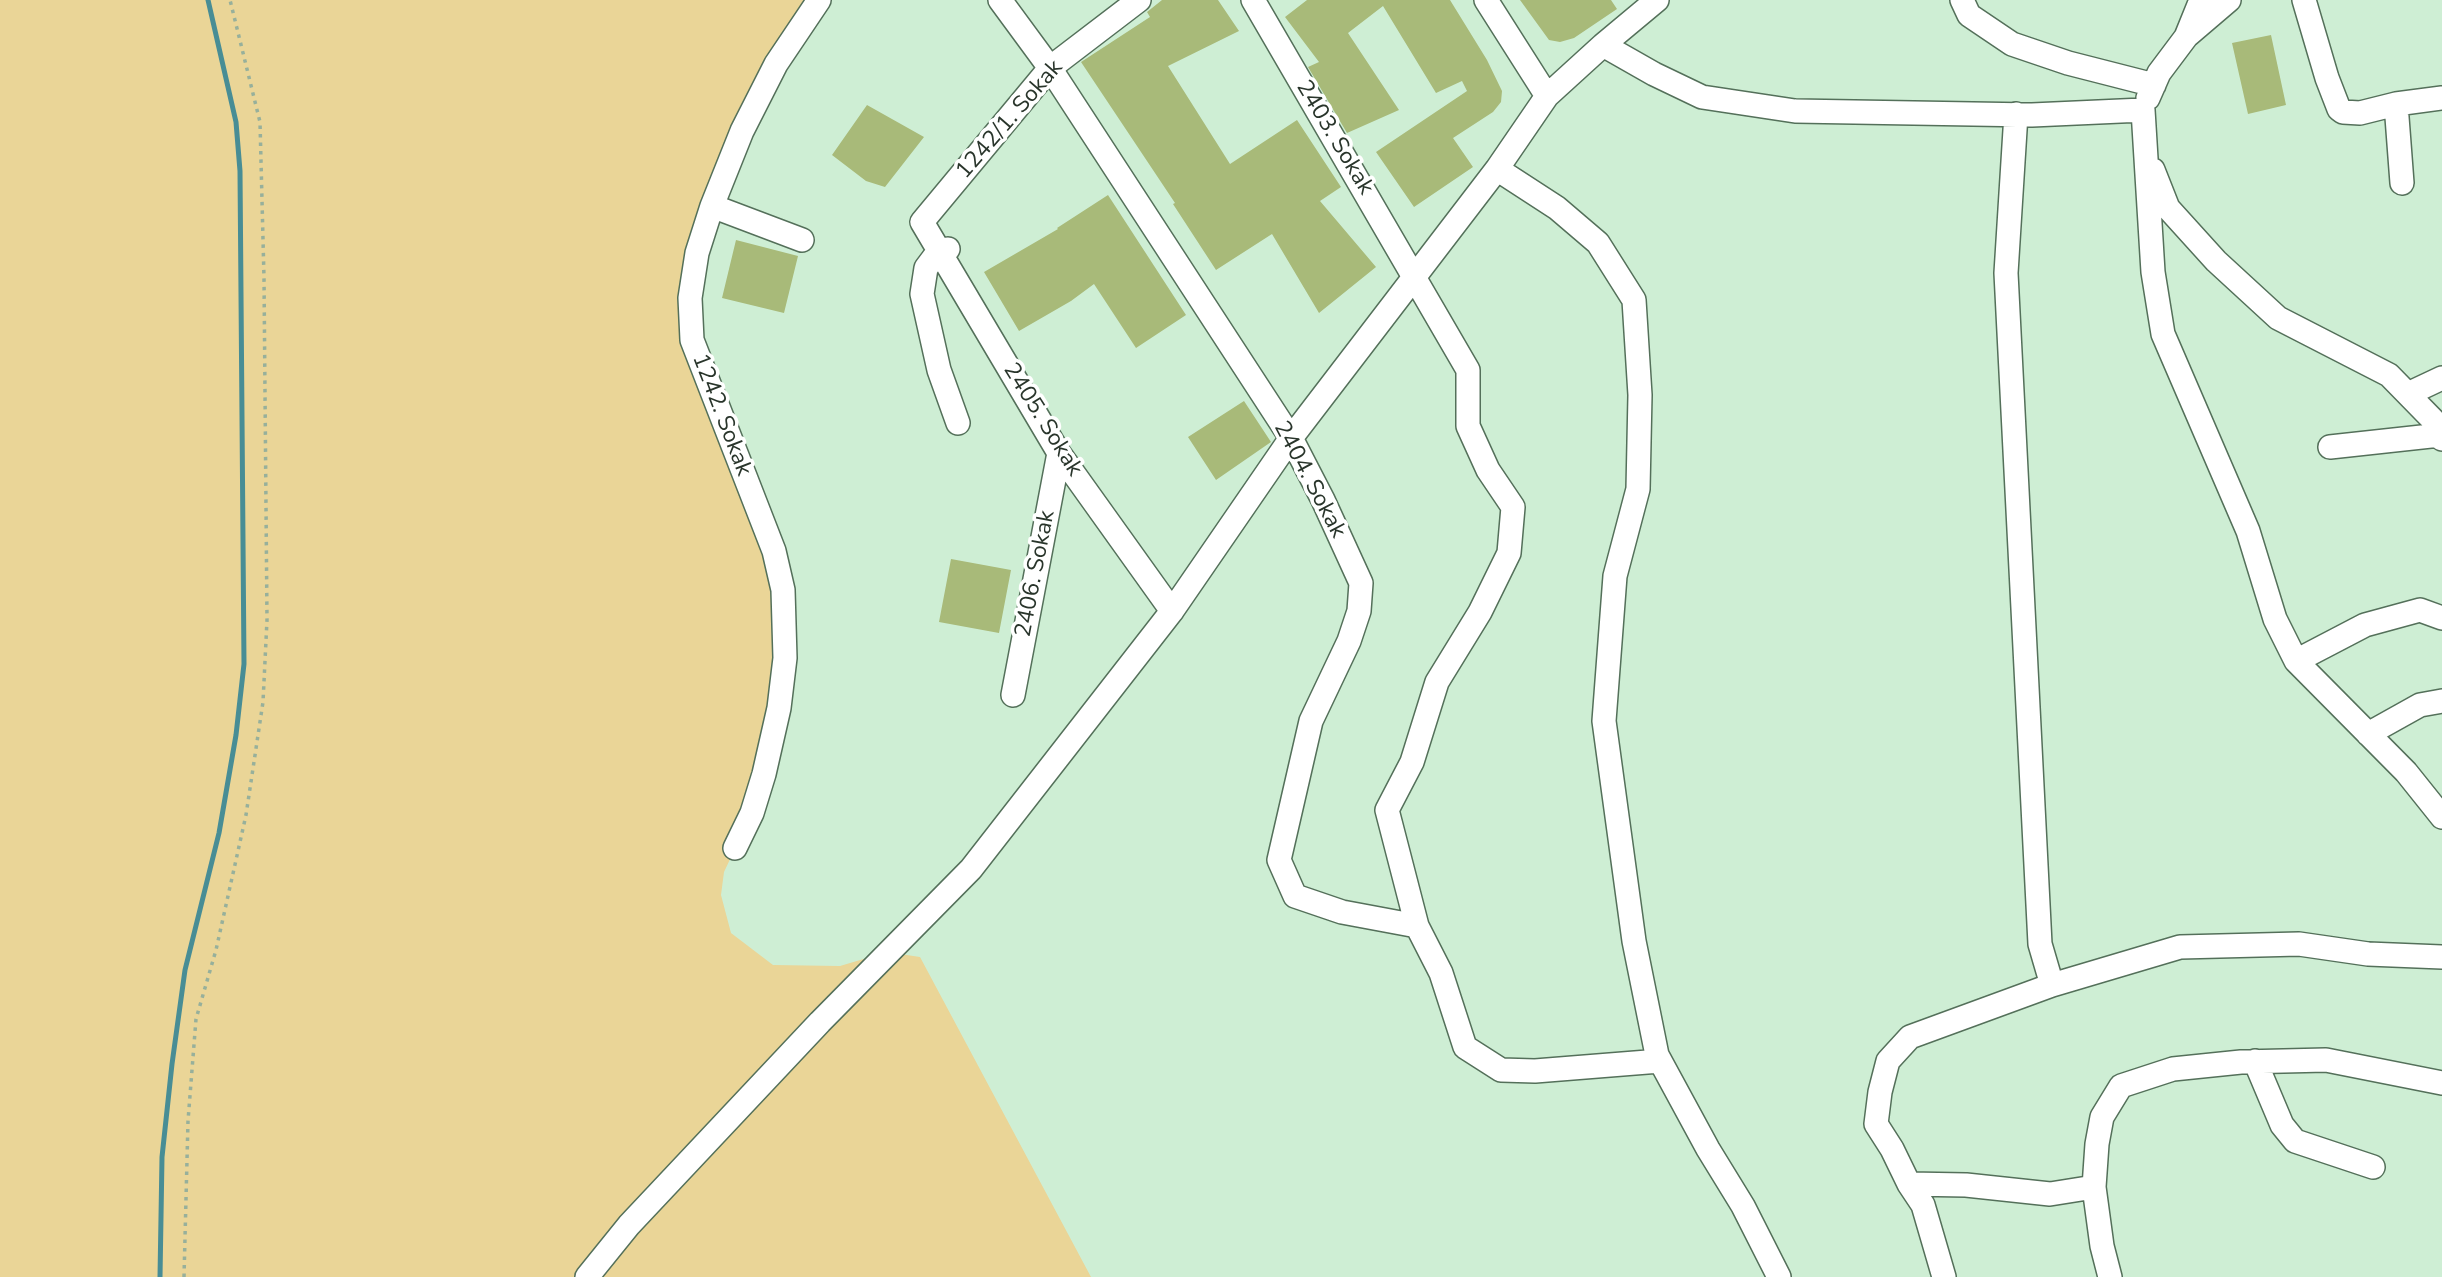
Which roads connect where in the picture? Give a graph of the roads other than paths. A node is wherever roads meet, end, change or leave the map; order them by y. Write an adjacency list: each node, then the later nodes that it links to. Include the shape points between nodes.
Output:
1 (819, 0): 23 (street, 1242. Sokak, via 776,64)
2 (1000, 0): 13 (street, 2404. Sokak)
3 (1139, 0): 13 (street, 1242/1. Sokak)
4 (1253, 0): 27 (street, 2403. Sokak)
5 (1486, 0): 15 (street)
6 (1657, 0): 12 (street)
7 (1962, 0): 14 (street, via 1969,15 2012,44)
8 (2200, 0): 11 (street)
9 (2230, 0): 11 (street)
10 (2304, 0): 17 (street, via 2339,109 2360,113)
11 (2186, 37): 14 (street)
12 (1602, 45): 15 (street); 19 (street, via 1702,97 1795,111)
13 (1050, 68): 24 (street, 1242/1. Sokak); 32 (street, 2404. Sokak)
14 (2154, 85): 18 (street)
15 (1547, 96): 21 (street)
16 (2442, 98): 17 (street)
17 (2396, 104): 22 (street)
18 (2143, 110): 19 (street); 20 (street)
19 (2016, 114): 45 (street, via 2006,274 2040,944)
20 (2144, 147): 29 (street, via 2168,208 2234,277 2278,318 2389,375); 37 (street, via 2153,272 2163,334 2248,531 2275,619)
21 (1497, 169): 27 (street); 46 (street, via 1557,208 1598,243 1634,300 1640,395 1638,489 1615,576 1604,721 1634,941)
22 (2402, 183)
23 (712, 206): 25 (street); 42 (street, 1242. Sokak, via 697,253 690,298 692,340 774,551 783,590 785,658 779,708 752,813)
24 (922, 222): 34 (street, 2405. Sokak)
25 (802, 240)
26 (948, 249): 30 (street, via 926,268 922,294 939,370)
27 (1415, 276): 32 (street); 43 (street, 2403. Sokak, via 1468,370 1468,426 1488,470 1513,507 1508,553 1480,612 1437,682 1412,762 1387,810)
28 (2442, 378): 29 (street)
29 (2408, 394): 31 (street, via 2433,420)
30 (958, 423)
31 (2441, 437): 33 (street)
32 (1291, 438): 35 (street); 43 (street, 2404. Sokak, via 1361,583 1359,611 1349,641 1311,721 1279,860 1295,896 1342,912)
33 (2330, 447)
34 (1059, 453): 35 (street, 2405. Sokak); 38 (street, 2406. Sokak)
35 (1172, 611): 52 (street, via 971,869 791,1052 629,1225)
36 (2442, 618): 37 (street, via 2420,610 2365,625)
37 (2296, 661): 40 (street)
38 (1013, 695)
39 (2442, 701): 40 (street, via 2420,705)
40 (2368, 734): 41 (street)
41 (2442, 817)
42 (735, 848)
43 (1417, 926): 46 (street, 2403. Sokak, via 1441,972 1465,1047 1501,1070)
44 (2442, 957): 45 (street, via 2368,954 2299,944 2180,947)
45 (2052, 985): 50 (street, via 1910,1037 1888,1060 1876,1124)
46 (1660, 1061): 53 (street)
47 (2255, 1061): 48 (street, via 2326,1060); 49 (street, via 2282,1125 2295,1141); 51 (street, via 2174,1069 2120,1086 2102,1117)
48 (2442, 1083)
49 (2373, 1167)
50 (1909, 1184): 51 (street, via 2050,1194); 54 (street, via 1923,1205)
51 (2094, 1187): 55 (street)
52 (587, 1277)
53 (1779, 1277)
54 (1944, 1277)
55 (2110, 1277)

